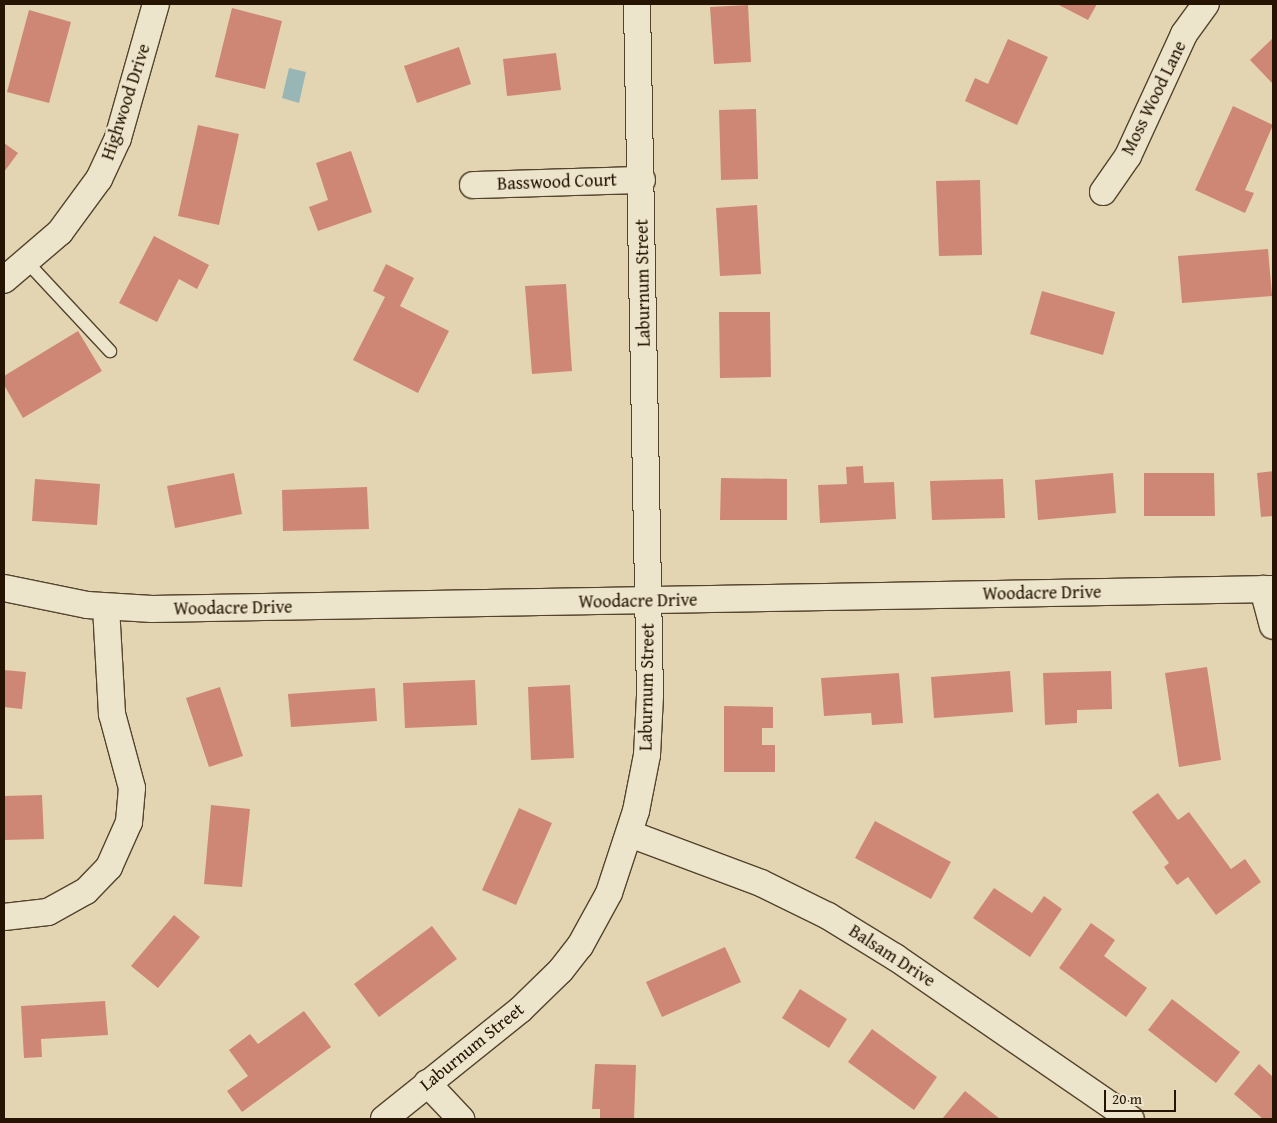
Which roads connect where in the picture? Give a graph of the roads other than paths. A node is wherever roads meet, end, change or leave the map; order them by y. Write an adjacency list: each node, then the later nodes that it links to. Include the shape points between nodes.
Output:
1 (156, 4): 7 (street, Highwood Drive, via 111,156 74,217)
2 (637, 4): 4 (street, Laburnum Street)
3 (1206, 4): 6 (street, Moss Wood Lane, via 1184,34 1128,156)
4 (642, 180): 5 (street, Basswood Court); 12 (street, Laburnum Street)
5 (473, 185)
6 (1103, 192)
7 (27, 262): 8 (street, Highwood Drive); 9 (lane)
8 (4, 280)
9 (110, 351)
10 (4, 588): 13 (street, Woodacre Drive)
11 (1268, 589): 12 (street, Woodacre Drive); 14 (street)
12 (648, 601): 13 (street, Woodacre Drive); 15 (street, Laburnum Street, via 648,746)
13 (106, 607): 16 (street, via 112,714 132,788 126,830 109,867 98,881 74,900 32,916)
14 (1273, 626)
15 (630, 834): 17 (street, Laburnum Street, via 605,901 580,946 561,970 520,1010); 20 (street, Balsam Drive, via 761,883 828,916 895,957)
16 (4, 917)
17 (427, 1083): 18 (street, Laburnum Street); 19 (street)
18 (384, 1119)
19 (461, 1119)
20 (1131, 1119)

